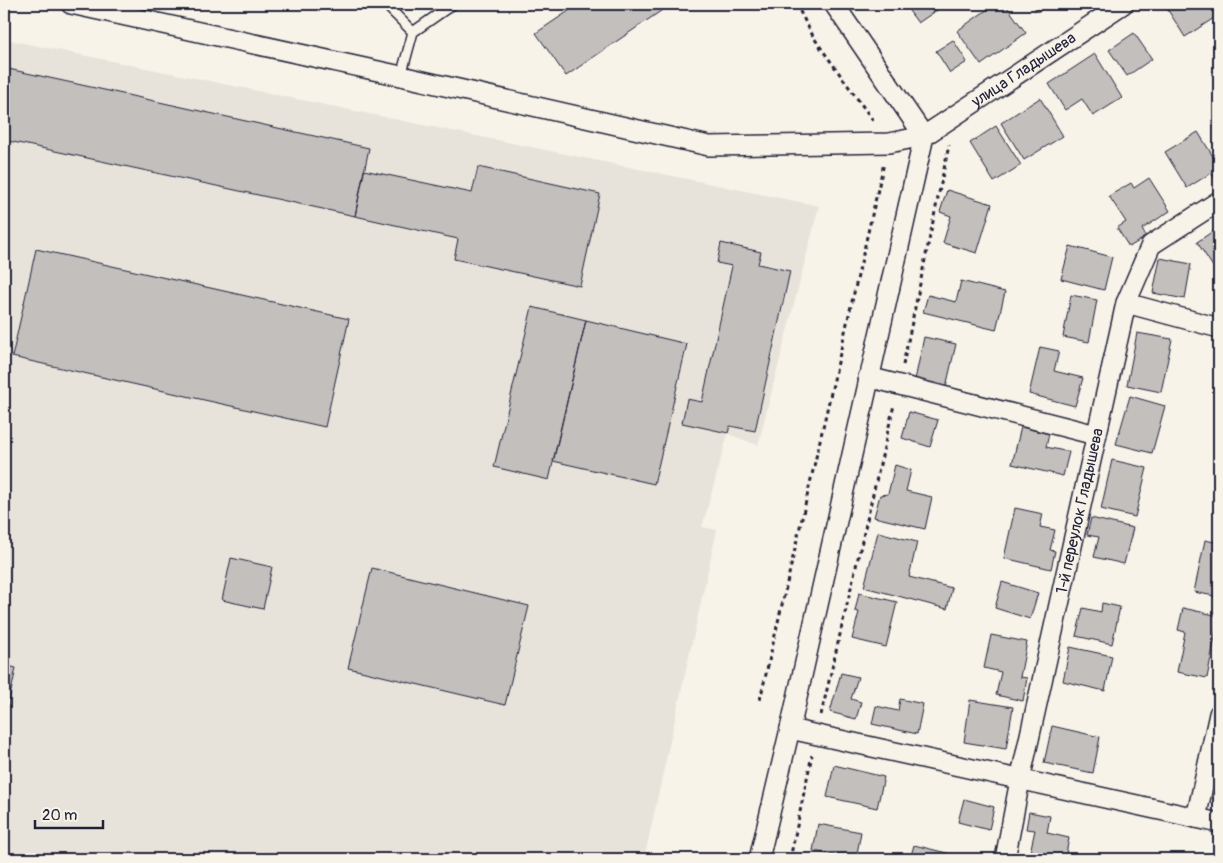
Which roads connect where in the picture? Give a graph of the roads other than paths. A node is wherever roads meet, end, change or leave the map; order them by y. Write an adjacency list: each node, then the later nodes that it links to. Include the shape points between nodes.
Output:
1 (71, 4): 7 (street)
2 (385, 4): 6 (lane)
3 (453, 4): 6 (lane)
4 (834, 4): 8 (street)
5 (1123, 4): 8 (street, улица Гладышева)
6 (413, 32): 7 (lane)
7 (401, 76): 8 (street, via 709,146 889,143)
8 (924, 136): 12 (street)
9 (1219, 201): 10 (street, 1-й переулок Гладышева, via 1150,244)
10 (1126, 303): 11 (street); 13 (street, 1-й переулок Гладышева)
11 (1219, 328)
12 (868, 377): 13 (street); 15 (street)
13 (1096, 435): 16 (street, 1-й переулок Гладышева)
14 (1219, 714): 17 (street)
15 (790, 729): 16 (street); 19 (street)
16 (1020, 780): 17 (street); 20 (street, 1-й переулок Гладышева)
17 (1196, 818): 18 (street)
18 (1219, 823)
19 (759, 859)
20 (1005, 859)

